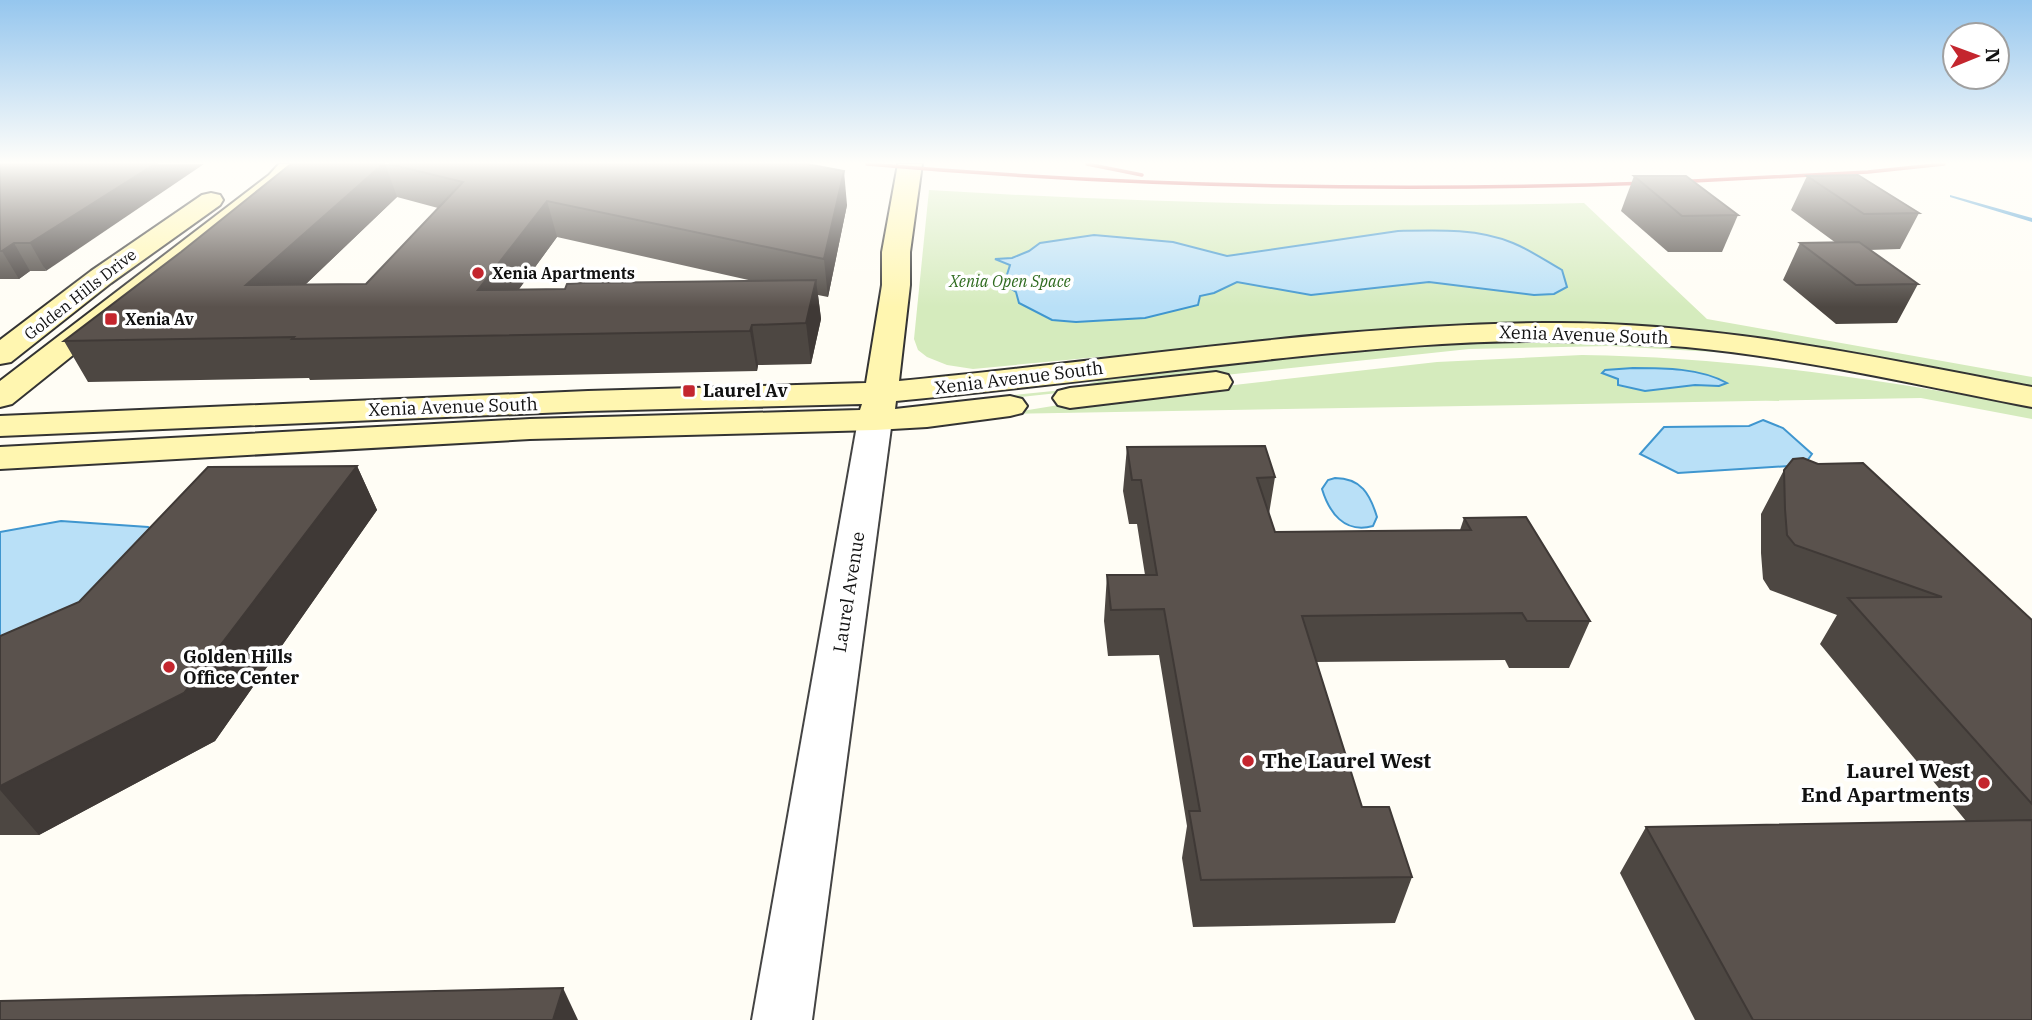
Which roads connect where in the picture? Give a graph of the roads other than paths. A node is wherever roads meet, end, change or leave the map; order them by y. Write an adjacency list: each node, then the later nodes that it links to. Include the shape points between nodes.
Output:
1 (193, 212): 4 (street, Golden Hills Drive)
2 (234, 212): 5 (street, Golden Hills Drive)
3 (902, 212): 7 (street, Laurel Avenue)
4 (0, 355)
5 (0, 397)
6 (2032, 397): 7 (street, Xenia Avenue South, via 1785,363 1625,350 1548,350 1388,361 927,417)
7 (877, 407): 8 (street, Xenia Avenue South, via 588,401); 9 (street, Xenia Avenue South); 10 (street, Laurel Avenue)
8 (0, 426)
9 (0, 458)
10 (782, 1020)

